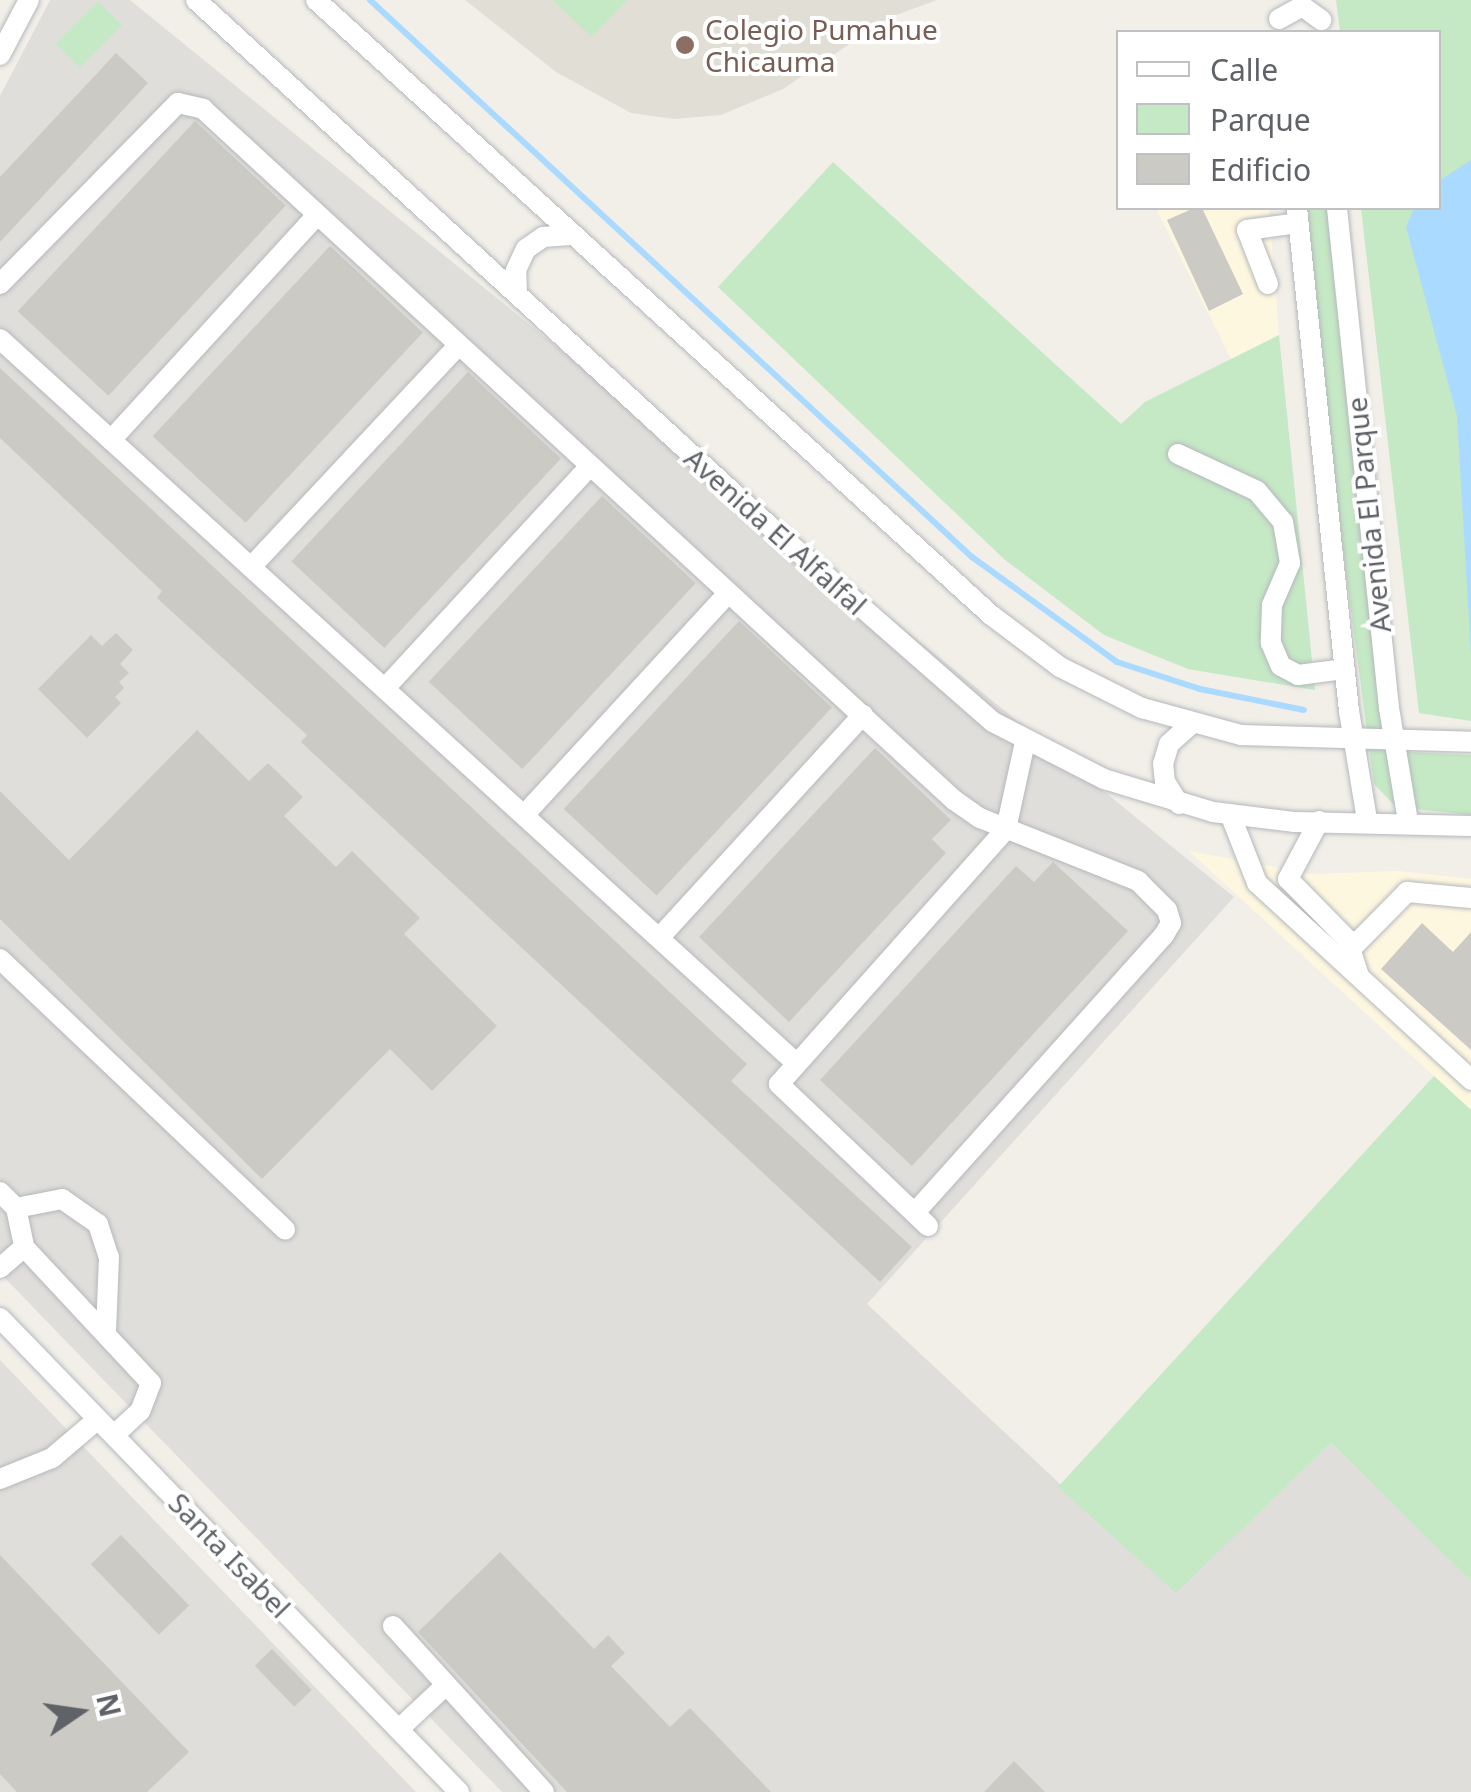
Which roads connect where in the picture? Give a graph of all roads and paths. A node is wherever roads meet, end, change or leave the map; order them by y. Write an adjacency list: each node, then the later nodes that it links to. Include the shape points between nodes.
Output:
1 (29, 0): 6 (street)
2 (196, 0): 13 (street, Avenida El Alfalfal)
3 (316, 0): 10 (street)
4 (1278, 17): 5 (street, via 1302,6)
5 (1321, 17)
6 (0, 55)
7 (1338, 210): 16 (street, Avenida El Parque)
8 (1297, 215): 12 (street, via 1247,230); 17 (street, Avenida El Parque)
9 (315, 217): 11 (street, via 202,109 178,103); 15 (street); 18 (street)
10 (574, 234): 13 (street, via 543,237 526,249); 26 (street, via 1008,630 1086,682)
11 (0, 284)
12 (1268, 284)
13 (516, 292): 29 (street, Avenida El Alfalfal, via 958,696)
14 (0, 339): 18 (street)
15 (458, 346): 20 (street); 21 (street)
16 (1350, 350): 17 (street, via 1333,362); 27 (street, Avenida El Parque)
17 (1312, 355): 23 (street, Avenida El Parque)
18 (111, 440): 21 (street)
19 (1178, 454): 23 (street, via 1258,491 1283,522 1290,563 1272,605 1270,642 1281,666 1298,674)
20 (590, 466): 22 (street); 24 (street)
21 (251, 568): 24 (street)
22 (727, 594): 25 (street); 32 (street)
23 (1344, 670): 28 (street, Avenida El Parque)
24 (387, 686): 32 (street)
25 (863, 715): 38 (street, via 954,800); 40 (street)
26 (1191, 724): 28 (street, via 1265,739); 31 (street, via 1169,744 1163,764)
27 (1394, 737): 28 (street); 30 (street); 36 (street, Avenida El Parque)
28 (1352, 740): 34 (street, Avenida El Parque)
29 (1025, 742): 31 (street, Avenida El Alfalfal); 38 (street)
30 (1471, 742)
31 (1179, 804): 33 (street, Avenida El Alfalfal)
32 (526, 814): 40 (street)
33 (1230, 814): 35 (street, Avenida El Alfalfal); 41 (street, via 1257,883)
34 (1367, 820): 35 (street, Avenida El Alfalfal); 36 (street, Avenida El Alfalfal)
35 (1319, 822): 41 (street, via 1288,880)
36 (1408, 822): 37 (street, Avenida El Alfalfal)
37 (1471, 826)
38 (1006, 830): 43 (street); 43 (street, via 1138,881 1171,923 922,1219 780,1084)
39 (1471, 898): 41 (street, via 1408,892)
40 (660, 937): 43 (street)
41 (1345, 954): 44 (street, via 1360,977)
42 (0, 959): 49 (street)
43 (797, 1064)
44 (1471, 1080)
45 (36, 1177): 47 (street)
46 (0, 1192): 48 (street)
47 (41, 1200): 48 (street); 52 (street, via 78,1206 98,1224 109,1257)
48 (16, 1208): 50 (street)
49 (285, 1229)
50 (8, 1255): 52 (street)
51 (0, 1318): 53 (street, Santa Isabel)
52 (106, 1331): 54 (street, via 150,1383 140,1412)
53 (98, 1419): 54 (street, Santa Isabel); 55 (street, via 52,1458)
54 (114, 1436): 58 (street, Santa Isabel)
55 (0, 1478)
56 (392, 1626): 57 (street)
57 (446, 1685): 58 (street); 60 (street)
58 (399, 1729): 59 (street, Santa Isabel)
59 (460, 1792)
60 (544, 1792)

